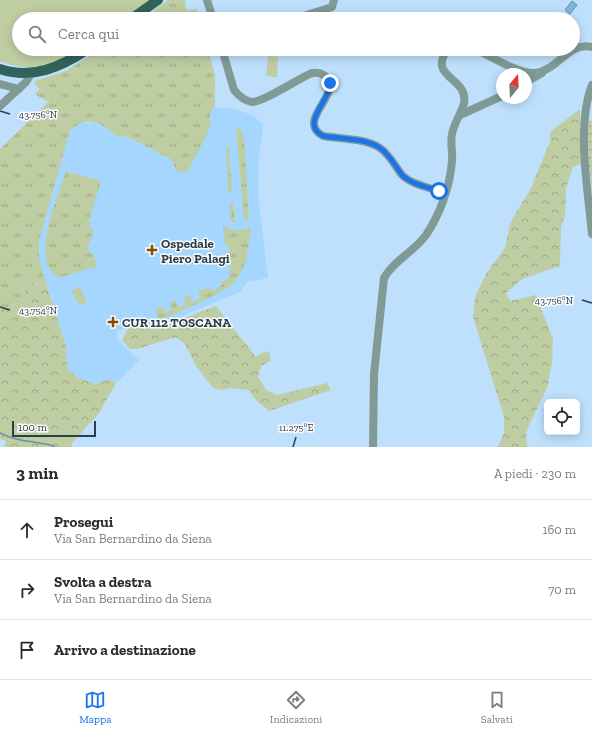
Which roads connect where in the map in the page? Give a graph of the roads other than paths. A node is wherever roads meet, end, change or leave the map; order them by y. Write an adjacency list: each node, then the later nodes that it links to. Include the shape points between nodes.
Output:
1 (158, 0): 4 (main road)
2 (207, 0): 5 (street)
3 (334, 0): 6 (street, via 332,7)
4 (141, 12)
5 (211, 12)
6 (316, 12)
7 (592, 47): 8 (street)
8 (580, 48)
9 (76, 56): 16 (main road, via 63,64)
10 (224, 56): 24 (street, via 234,90 252,102 263,99 312,73 322,74 329,80 330,87 315,118 319,134 367,142 376,146 386,153 406,178)
11 (443, 56): 23 (street, via 442,66 445,74 463,93 464,103)
12 (490, 56): 15 (street, via 523,71 535,73)
13 (566, 56): 15 (street)
14 (0, 69): 16 (main road)
15 (546, 70): 17 (street)
16 (31, 74): 20 (street)
17 (532, 78)
18 (0, 84): 20 (street)
19 (592, 85): 25 (street, via 585,114 585,168)
20 (19, 89): 22 (street)
21 (496, 99): 23 (street)
22 (0, 106)
23 (460, 115): 26 (street, via 452,135 450,182 433,224 425,236 389,269 384,278 374,374)
24 (439, 191)
25 (592, 234)
26 (373, 447)

